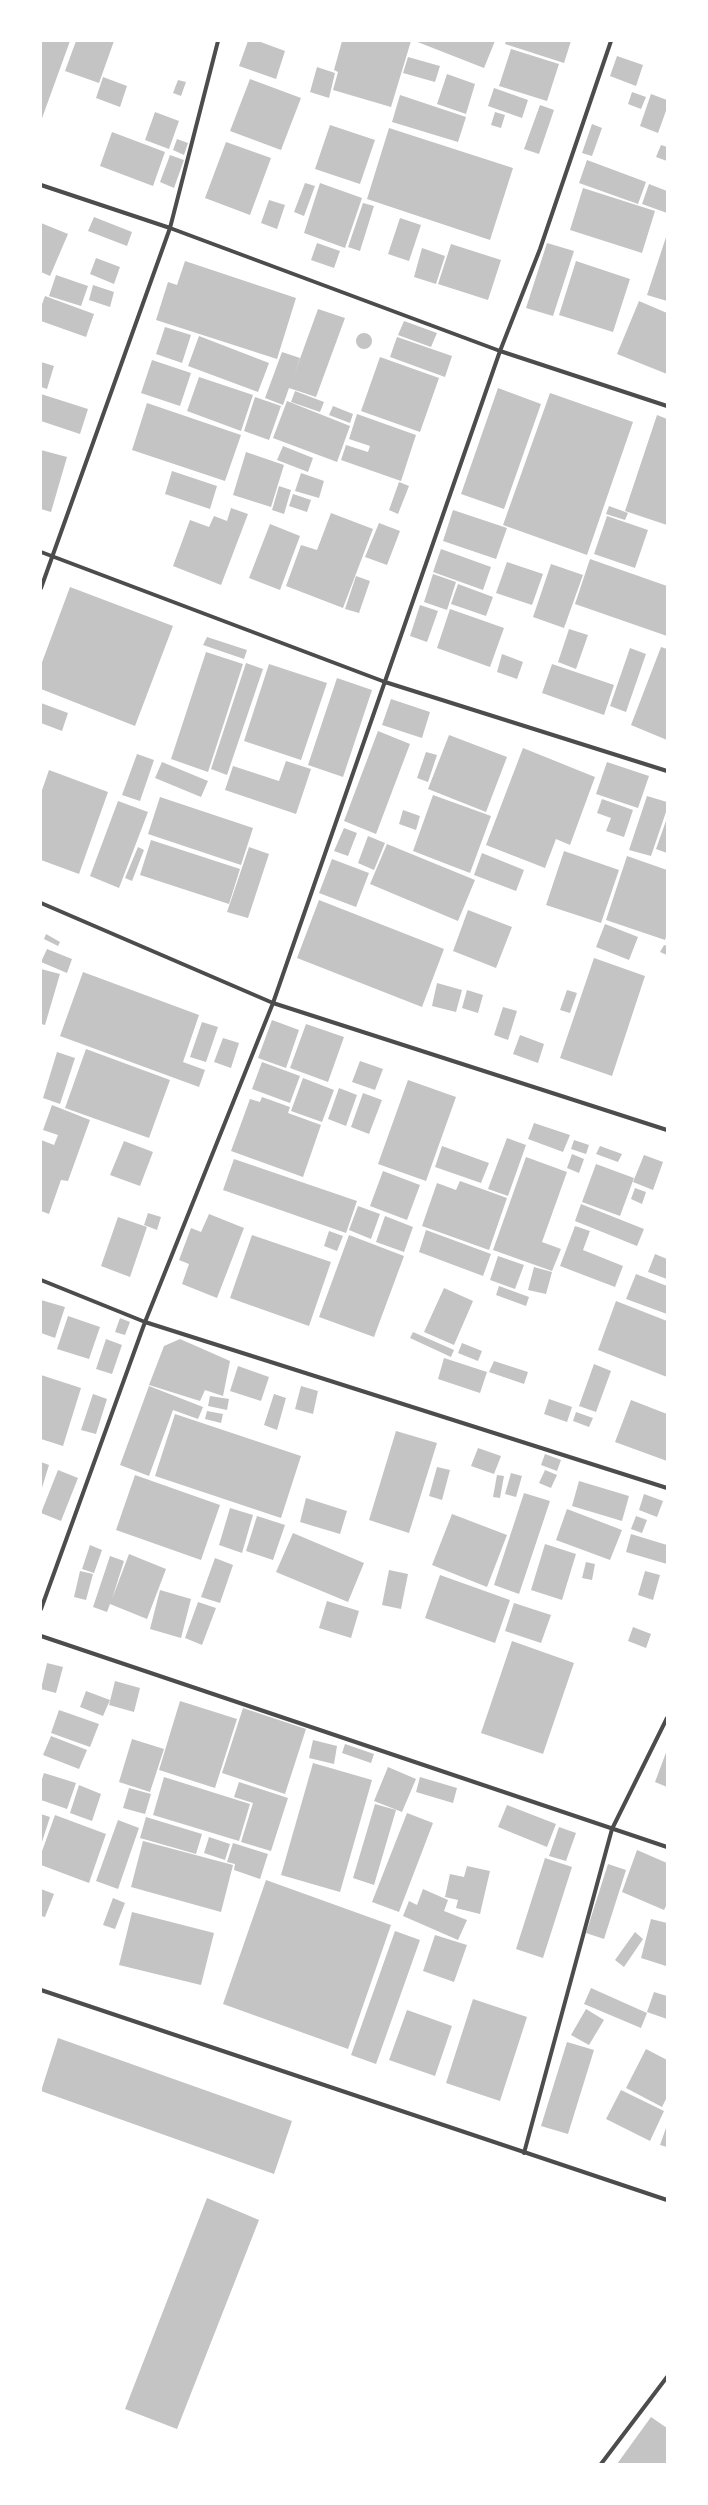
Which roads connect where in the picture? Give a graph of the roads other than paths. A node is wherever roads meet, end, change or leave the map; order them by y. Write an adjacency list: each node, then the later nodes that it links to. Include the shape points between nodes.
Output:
1 (218, 41): 4 (street)
2 (611, 41): 5 (street, via 540,249)
3 (41, 185): 4 (street)
4 (170, 228): 5 (street); 8 (street)
5 (500, 351): 6 (street); 10 (street)
6 (667, 406)
7 (41, 552): 8 (street)
8 (52, 555): 9 (street); 10 (street)
9 (41, 588)
10 (384, 682): 11 (street); 13 (street)
11 (667, 770)
12 (41, 903): 13 (street)
13 (273, 1003): 14 (street); 16 (street)
14 (667, 1130)
15 (41, 1280): 16 (street)
16 (145, 1322): 17 (street); 18 (street)
17 (667, 1488)
18 (41, 1609)
19 (41, 1636): 21 (street)
20 (667, 1718): 21 (street)
21 (612, 1829): 22 (street); 24 (street)
22 (667, 1847)
23 (41, 1990): 24 (street)
24 (524, 2152): 25 (street)
25 (667, 2200)
26 (667, 2377): 27 (street)
27 (601, 2464)

